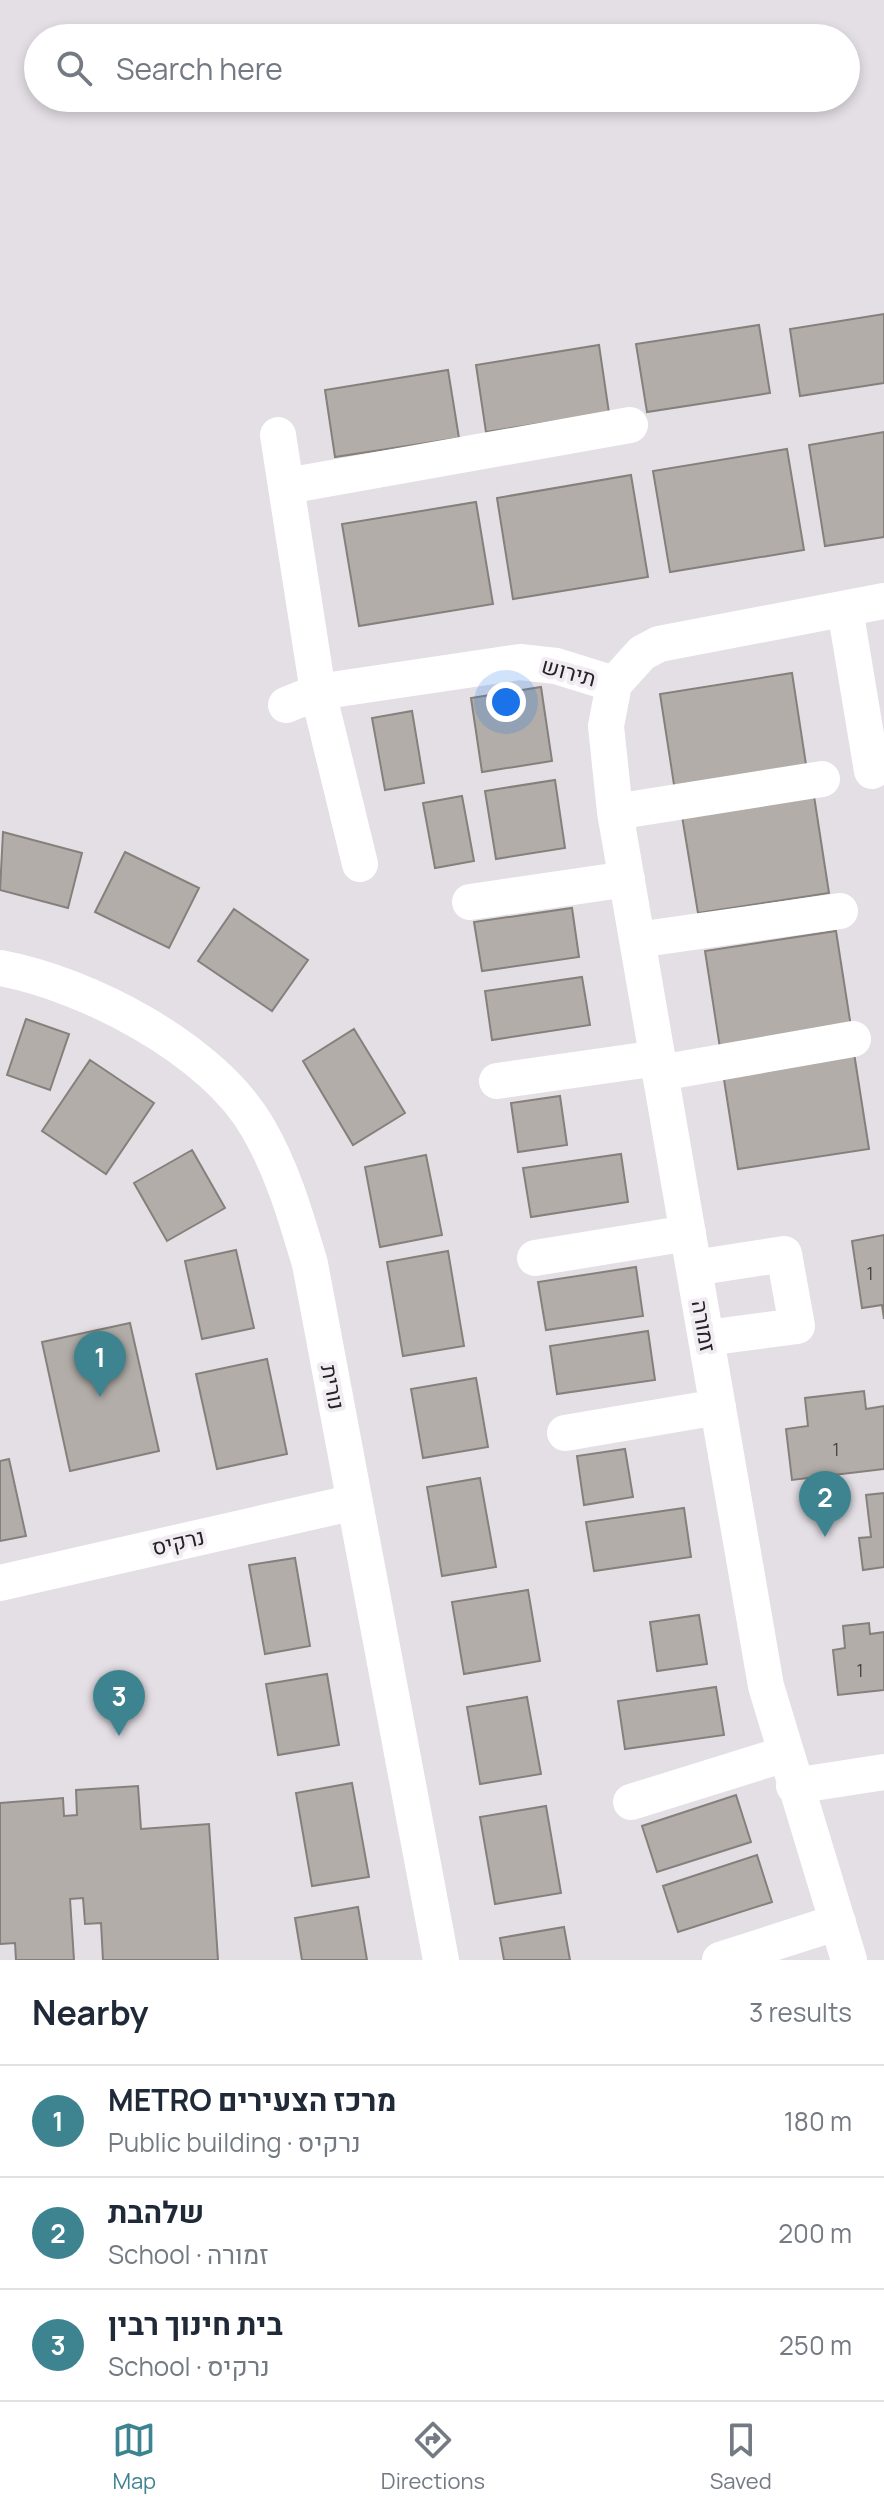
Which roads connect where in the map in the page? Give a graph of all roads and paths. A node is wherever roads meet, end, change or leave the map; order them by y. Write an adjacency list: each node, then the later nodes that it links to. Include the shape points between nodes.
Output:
1 (630, 425): 3 (street)
2 (278, 435): 3 (street)
3 (287, 486): 7 (street)
4 (884, 601): 5 (street, תירוש)
5 (845, 609): 6 (street, תירוש, via 659,644 642,653); 8 (street)
6 (614, 684): 7 (street, תירוש, via 535,661); 10 (street, זמורה, via 606,726)
7 (302, 698): 11 (street)
8 (872, 771)
9 (822, 779): 10 (street)
10 (615, 812): 12 (street, זמורה)
11 (360, 864)
12 (627, 879): 13 (street); 15 (street, זמורה)
13 (470, 902)
14 (840, 911): 15 (street)
15 (637, 940): 18 (street, זמורה)
16 (0, 968): 25 (street, נורית, via 91,995 165,1036 219,1081 257,1125 287,1185 310,1264)
17 (853, 1039): 18 (street)
18 (659, 1065): 19 (street); 20 (street, זמורה)
19 (497, 1081)
20 (691, 1250): 21 (street); 22 (street, זמורה); 22 (street, via 784,1254 797,1326)
21 (535, 1258)
22 (706, 1338): 23 (street, זמורה)
23 (718, 1407): 24 (street); 27 (street, זמורה, via 766,1686)
24 (565, 1433)
25 (355, 1502): 26 (street, נרקיס); 31 (street, נורית)
26 (0, 1583)
27 (790, 1770): 28 (street); 29 (street); 30 (street, זמורה)
28 (884, 1772)
29 (631, 1802)
30 (838, 1922): 32 (street); 33 (street, זמורה)
31 (441, 1960)
32 (720, 1960)
33 (849, 1960)

